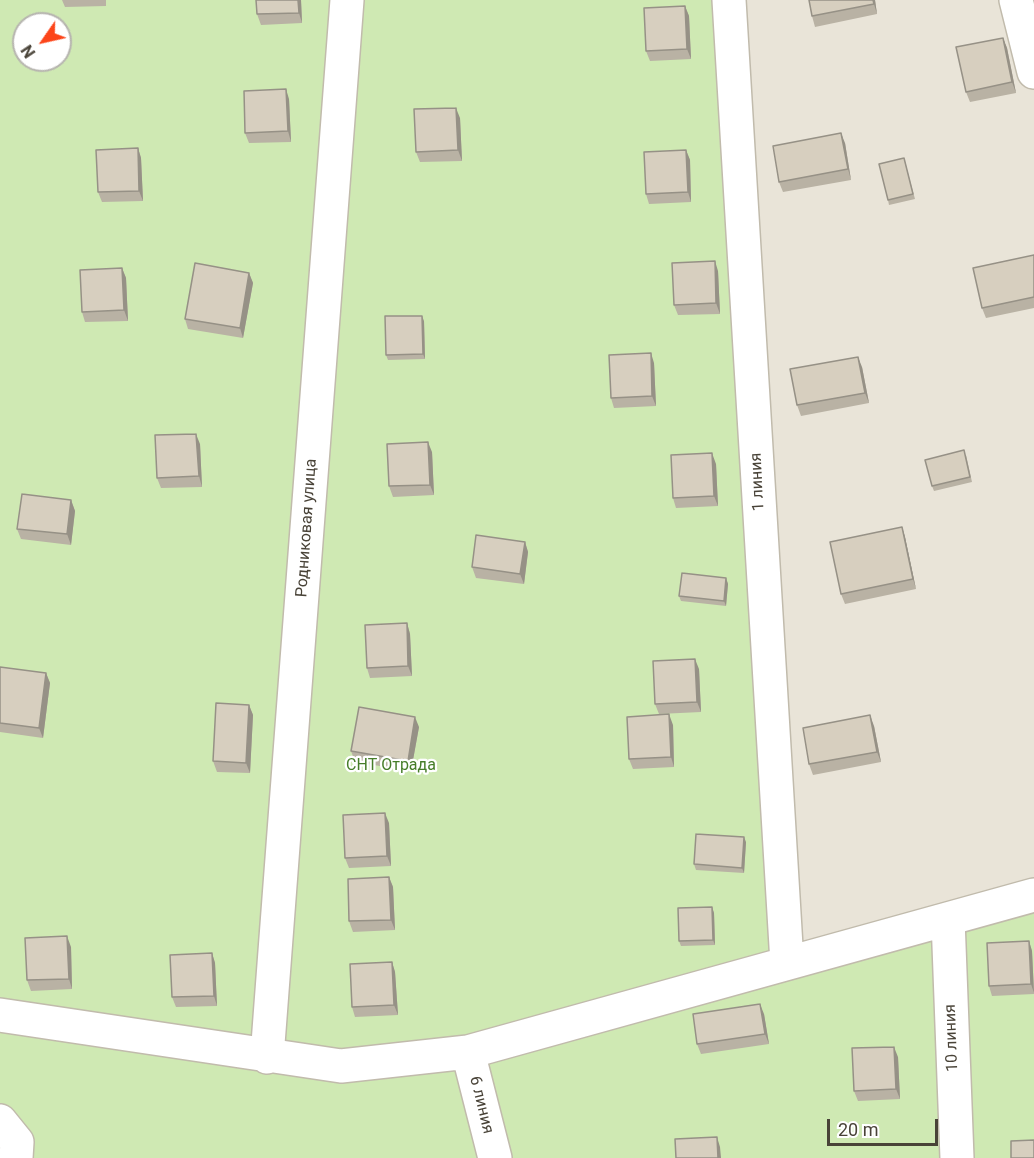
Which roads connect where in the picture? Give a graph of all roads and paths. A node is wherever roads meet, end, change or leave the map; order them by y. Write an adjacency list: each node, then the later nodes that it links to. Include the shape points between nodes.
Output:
1 (347, 0): 10 (street, Родниковая улица)
2 (729, 0): 7 (street, 1 линия)
3 (1016, 0): 4 (street)
4 (1034, 72)
5 (1034, 896): 6 (street)
6 (948, 919): 7 (street); 14 (street, 10 линия)
7 (787, 963): 9 (street)
8 (0, 1015): 10 (street)
9 (468, 1052): 10 (street, via 341,1066); 13 (street, 6 линия)
10 (267, 1057)
11 (0, 1121): 12 (street, via 17,1142)
12 (16, 1158)
13 (495, 1158)
14 (957, 1158)

